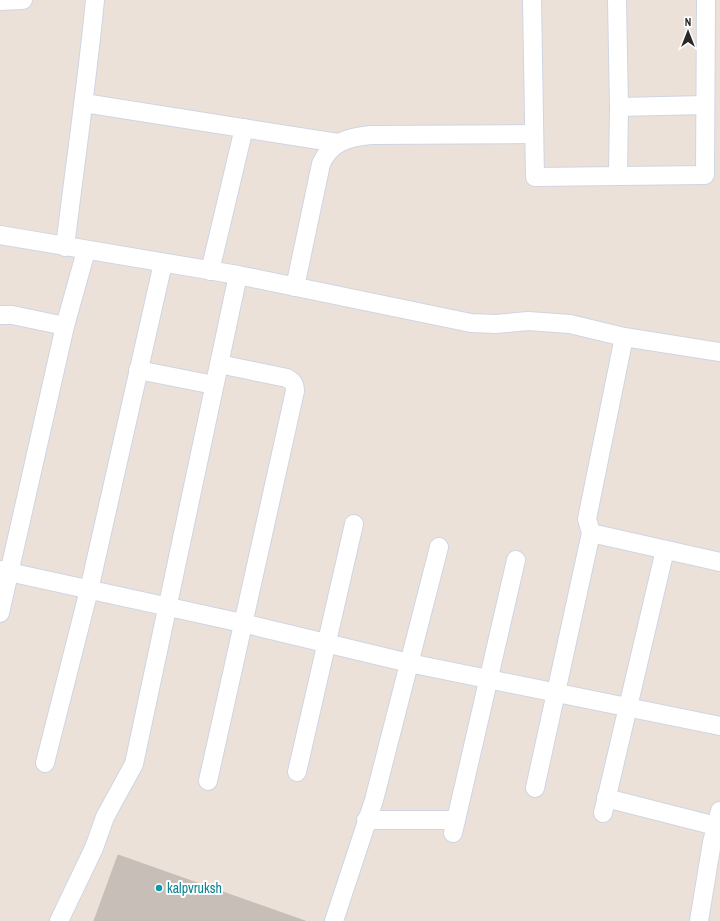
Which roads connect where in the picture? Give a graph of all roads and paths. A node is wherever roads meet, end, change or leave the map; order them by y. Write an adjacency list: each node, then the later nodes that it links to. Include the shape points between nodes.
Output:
1 (23, 0): 6 (street)
2 (95, 0): 7 (street)
3 (532, 0): 11 (street)
4 (617, 0): 9 (street)
5 (706, 0): 8 (street)
6 (0, 1)
7 (84, 103): 10 (street); 16 (street)
8 (705, 105): 9 (street); 13 (street)
9 (619, 107): 14 (street)
10 (244, 128): 12 (street); 19 (street)
11 (534, 134): 12 (street, via 371,135); 14 (street, via 535,177)
12 (338, 143): 21 (street, via 329,150 321,164)
13 (712, 167): 14 (street, via 705,176)
14 (618, 176)
15 (0, 235): 16 (street)
16 (65, 247): 17 (street)
17 (86, 251): 18 (street); 23 (street)
18 (162, 263): 19 (street); 27 (street)
19 (210, 271): 20 (street)
20 (238, 275): 21 (street); 26 (street)
21 (295, 287): 24 (street, via 472,322 496,324 528,321 570,324)
22 (0, 315): 23 (street, via 12,315)
23 (65, 326): 35 (street)
24 (624, 337): 25 (street); 30 (street, via 587,519)
25 (720, 352)
26 (219, 364): 28 (street); 39 (street, via 287,378 295,386)
27 (138, 370): 28 (street); 36 (street)
28 (214, 385): 37 (street)
29 (354, 524): 40 (street)
30 (591, 533): 32 (street); 43 (street)
31 (439, 547): 41 (street)
32 (665, 550): 34 (street); 44 (street)
33 (516, 560): 42 (street)
34 (720, 562)
35 (4, 571): 36 (street); 38 (street)
36 (89, 590): 37 (street); 46 (street)
37 (168, 607): 39 (street); 52 (street, via 134,764 105,817 94,848)
38 (0, 613)
39 (242, 623): 40 (street); 48 (street)
40 (327, 643): 41 (street); 47 (street)
41 (409, 663): 42 (street); 50 (street, via 374,800)
42 (488, 679): 43 (street); 50 (street, via 454,826)
43 (556, 693): 44 (street); 49 (street)
44 (627, 707): 45 (street); 51 (street, via 605,805)
45 (720, 726)
46 (45, 763)
47 (297, 772)
48 (208, 781)
49 (535, 788)
50 (366, 820): 53 (street)
51 (717, 831): 54 (street)
52 (59, 921)
53 (334, 921)
54 (699, 921)

